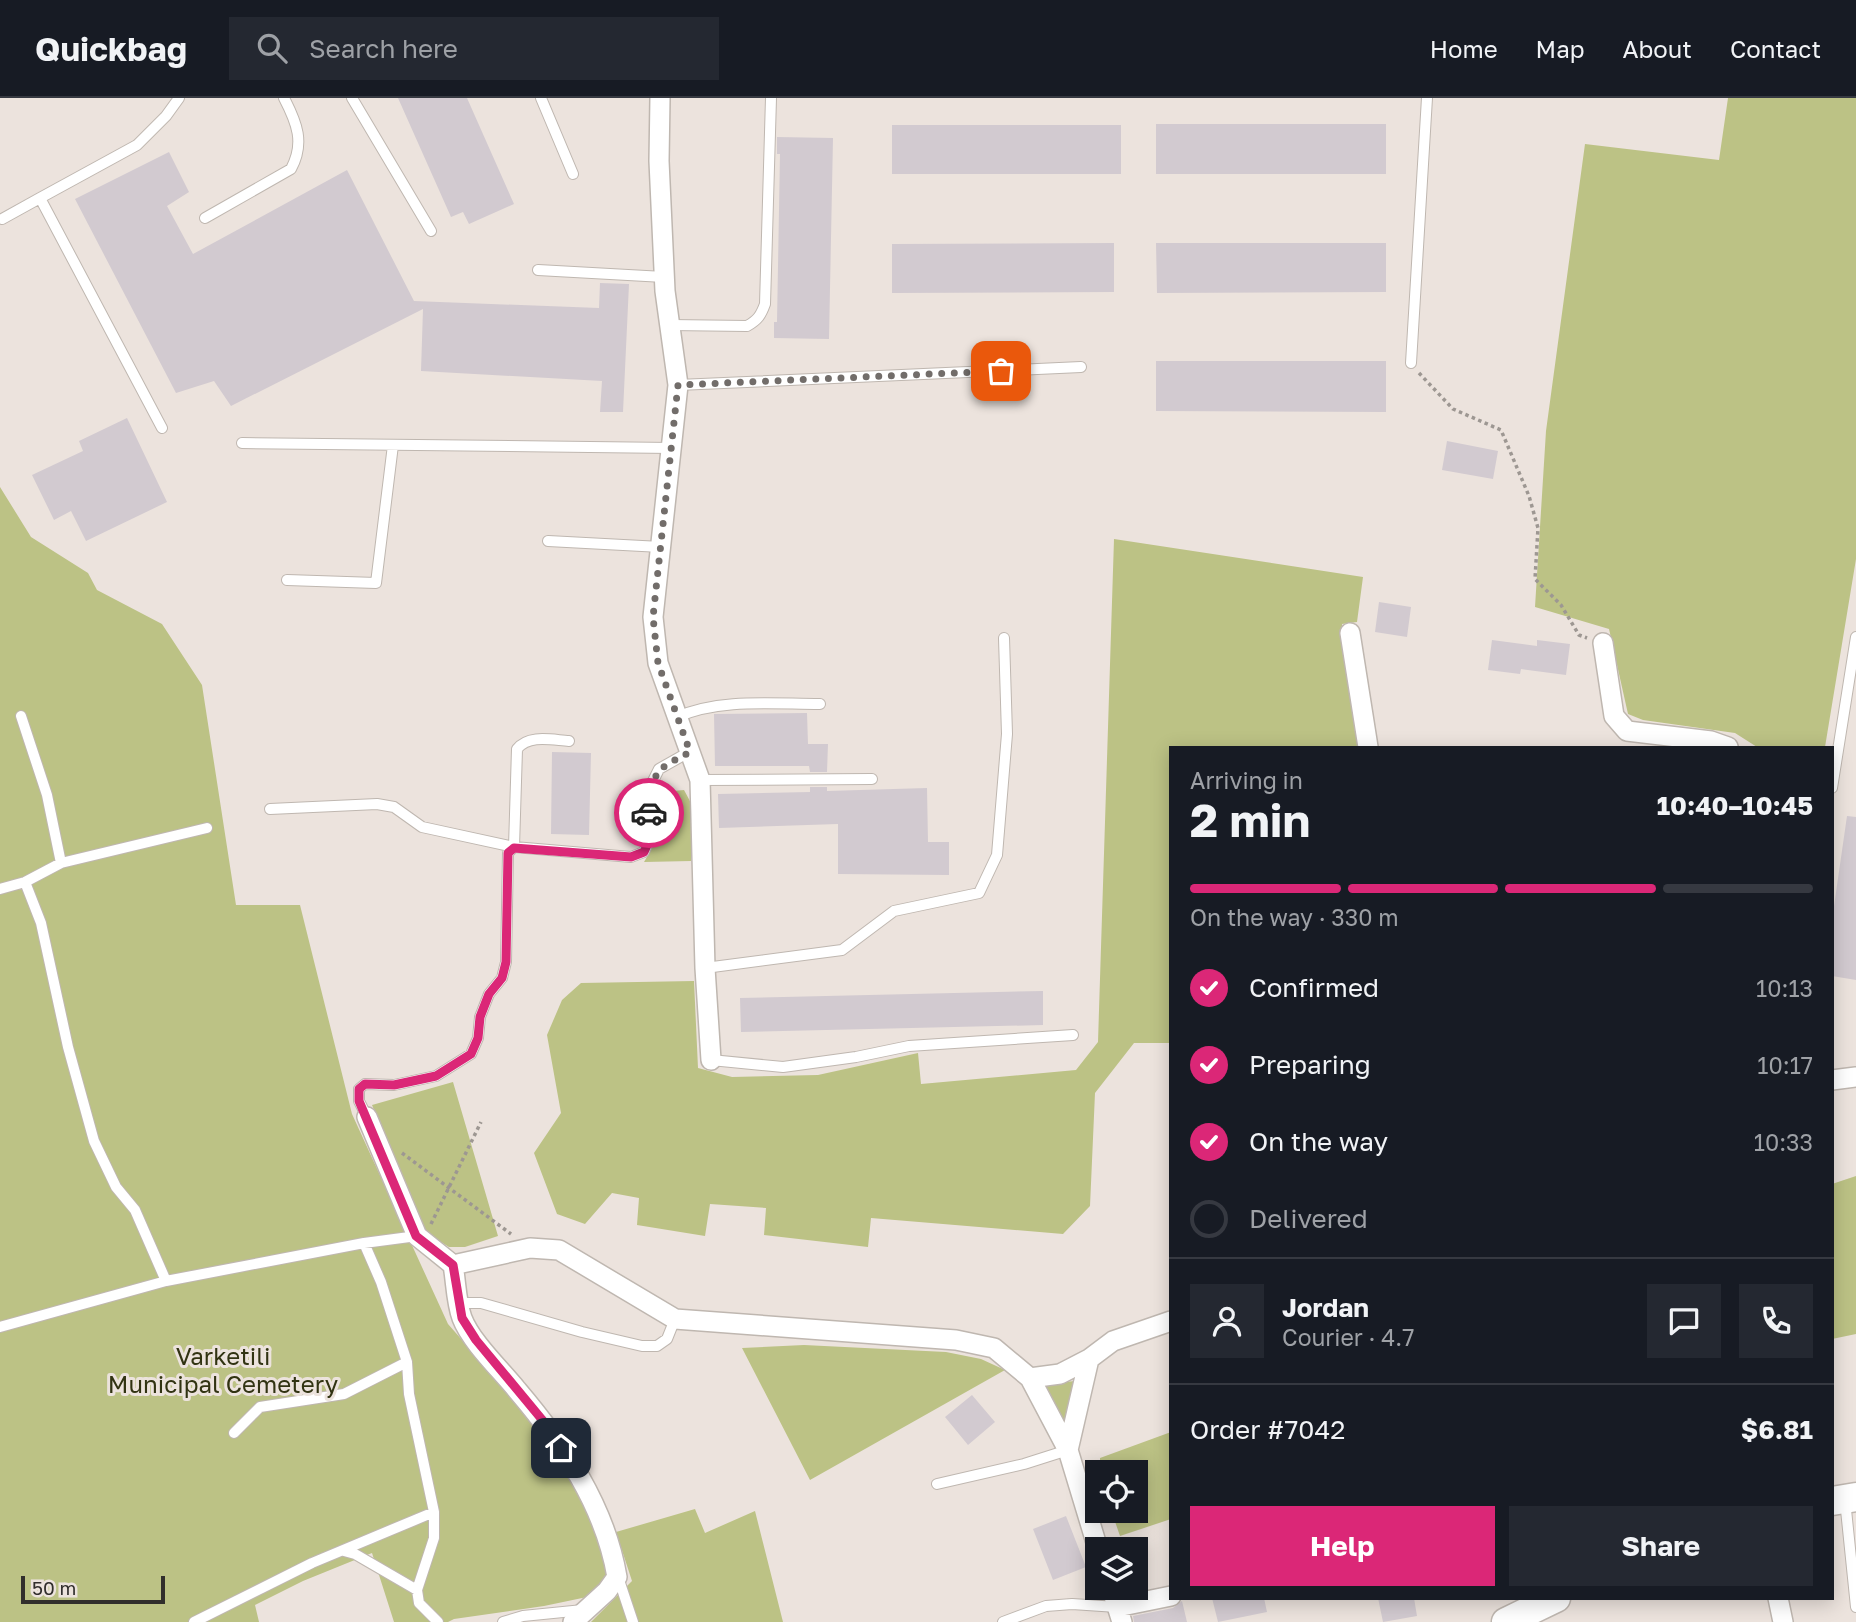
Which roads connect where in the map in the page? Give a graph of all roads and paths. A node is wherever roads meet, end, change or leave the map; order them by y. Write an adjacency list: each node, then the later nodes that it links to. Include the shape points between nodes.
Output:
1 (178, 98): 9 (lane, via 137,145)
2 (284, 98): 10 (lane, via 299,138 298,157 291,169)
3 (352, 98): 12 (lane)
4 (541, 98): 8 (lane)
5 (660, 98): 14 (street)
6 (771, 98): 15 (lane, via 762,314 747,326)
7 (1427, 98): 16 (lane)
8 (573, 174)
9 (40, 198): 11 (lane); 19 (lane)
10 (205, 218)
11 (2, 219)
12 (431, 232)
13 (537, 270): 14 (lane)
14 (664, 277): 15 (street)
15 (670, 325): 18 (street)
16 (1411, 363): 29 (path, via 1453,409 1501,430 1538,528 1535,579 1561,605 1578,635)
17 (1081, 367): 18 (lane)
18 (678, 385): 22 (street)
19 (162, 428)
20 (242, 443): 21 (lane)
21 (393, 445): 22 (lane); 25 (lane, via 376,583)
22 (673, 448): 24 (street)
23 (548, 541): 24 (lane)
24 (661, 547): 32 (street, via 653,617 658,663)
25 (287, 580)
26 (1350, 633): 34 (street)
27 (1856, 637): 37 (lane)
28 (1004, 638): 46 (lane, via 1007,734 997,855 979,893 894,911 842,950)
29 (1603, 643): 35 (street, via 1614,716 1627,731)
30 (820, 704): 32 (lane, via 714,705)
31 (21, 716): 43 (lane, via 47,795)
32 (676, 717): 36 (street)
33 (569, 741): 42 (lane, via 528,741 517,749)
34 (1368, 746)
35 (1725, 746)
36 (690, 752): 39 (street); 42 (lane, via 659,769 652,783 644,852 631,857)
37 (1834, 775)
38 (872, 779): 39 (lane)
39 (700, 780): 46 (street)
40 (270, 809): 42 (lane, via 377,804 394,807 422,827)
41 (207, 828): 43 (lane)
42 (514, 848): 52 (lane, via 507,860 506,962 480,1017 471,1054 436,1076 394,1085 365,1084 359,1089 359,1101)
43 (61, 863): 44 (lane)
44 (25, 882): 45 (lane); 58 (lane, via 41,923 94,1141 116,1186 135,1210)
45 (0, 888)
46 (705, 968): 48 (street)
47 (1073, 1035): 48 (lane, via 909,1046 783,1067)
48 (711, 1059)
49 (1856, 1077): 50 (street)
50 (1834, 1080)
51 (481, 1122): 53 (path)
52 (370, 1124): 53 (path); 54 (street)
53 (449, 1188): 54 (path); 56 (path)
54 (420, 1238): 55 (lane); 57 (street)
55 (365, 1243): 58 (lane); 64 (lane)
56 (530, 1248): 57 (street); 60 (street, via 559,1250)
57 (453, 1265): 59 (street)
58 (166, 1281): 62 (lane)
59 (460, 1303): 60 (lane, via 481,1303 642,1346 657,1346 667,1339); 73 (street, via 462,1318 476,1340 549,1428 585,1488 612,1546)
60 (674, 1319): 65 (street, via 956,1340 994,1348)
61 (1169, 1322): 63 (street, via 1113,1341)
62 (0, 1327)
63 (1089, 1359): 65 (street, via 1060,1374); 67 (street)
64 (407, 1362): 66 (lane, via 344,1394 260,1407); 70 (lane, via 409,1394)
65 (1030, 1378): 67 (street)
66 (234, 1433)
67 (1068, 1450): 68 (lane); 71 (street)
68 (937, 1483)
69 (1844, 1498): 78 (lane)
70 (434, 1513): 72 (lane); 74 (lane, via 434,1538)
71 (1094, 1537)
72 (344, 1551): 74 (lane); 81 (lane)
73 (617, 1577): 80 (street); 84 (lane)
74 (418, 1590): 82 (lane, via 419,1603)
75 (1169, 1597): 79 (street)
76 (1552, 1600): 86 (main road)
77 (1779, 1600): 87 (street)
78 (1856, 1607)
79 (1119, 1614): 85 (lane, via 1072,1604 1046,1606)
80 (579, 1616): 83 (lane, via 523,1616)
81 (194, 1622)
82 (438, 1622)
83 (503, 1622)
84 (634, 1622)
85 (1003, 1622)
86 (1506, 1622)
87 (1783, 1622)

